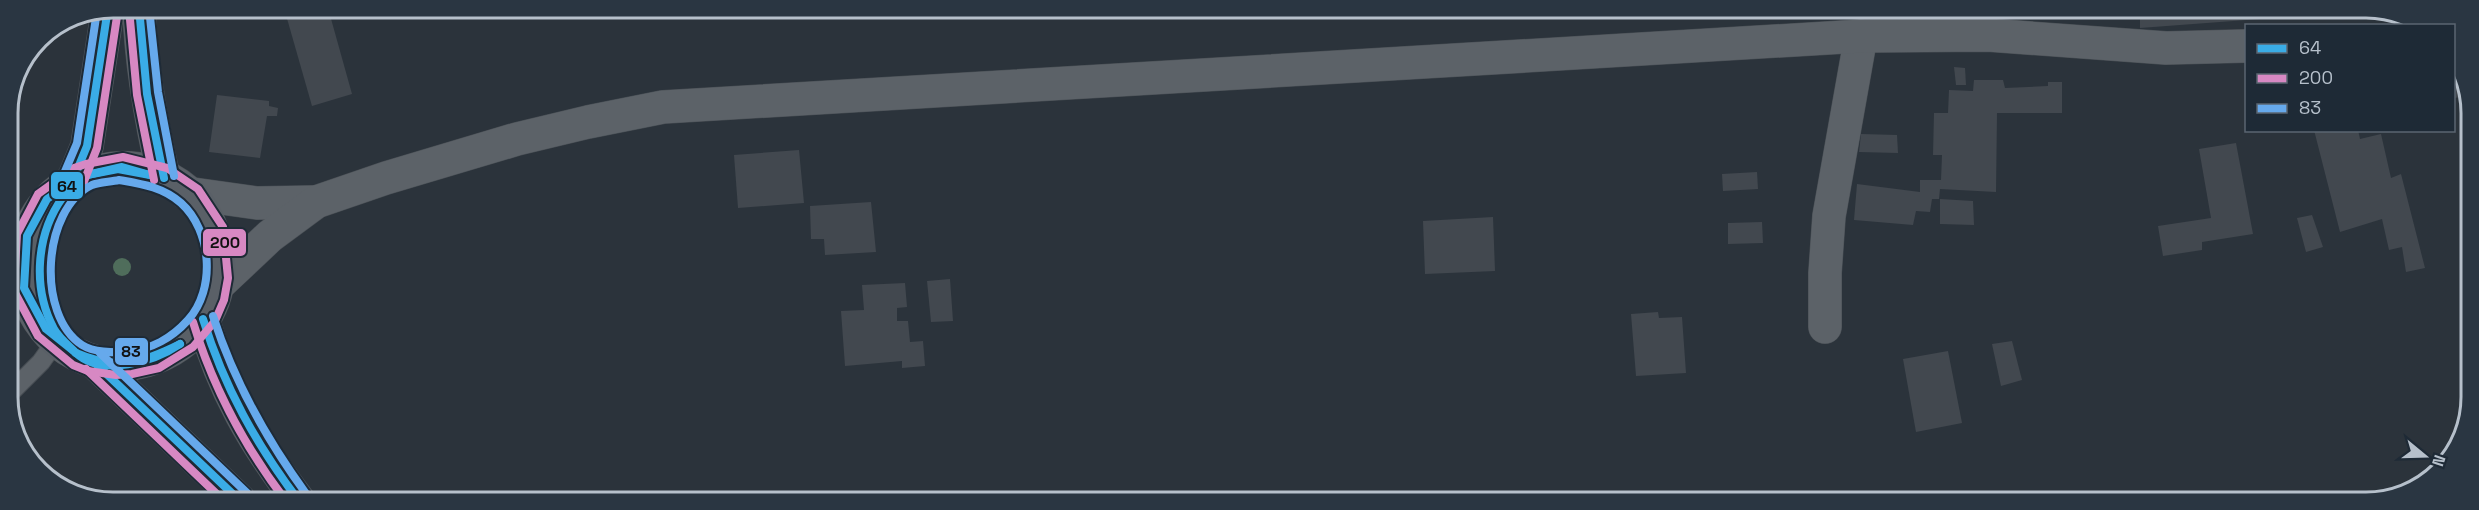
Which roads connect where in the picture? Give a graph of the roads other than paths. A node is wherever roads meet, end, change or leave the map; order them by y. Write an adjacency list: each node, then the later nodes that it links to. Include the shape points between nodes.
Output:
1 (140, 18): 6 (main road, via 145,83)
2 (106, 19): 5 (main road, via 87,146)
3 (1861, 36): 4 (street, via 1988,35 2166,48); 7 (street, via 663,107 517,139); 14 (street, via 1829,216)
4 (2245, 46)
5 (73, 180): 6 (main road, via 118,167 150,172); 8 (main road)
6 (175, 186): 7 (street, via 257,203); 11 (main road, via 200,210 212,229 218,257)
7 (316, 202): 11 (street, via 270,236)
8 (43, 205): 9 (main road); 10 (main road, via 24,245)
9 (18, 214)
10 (18, 281)
11 (217, 286): 13 (main road)
12 (18, 287): 15 (main road)
13 (203, 319): 16 (main road, via 182,343 155,358 124,365); 19 (main road, via 234,404)
14 (1825, 327)
15 (56, 341): 16 (main road); 17 (lane)
16 (93, 361): 18 (main road)
17 (18, 384)
18 (231, 492)
19 (292, 492)

